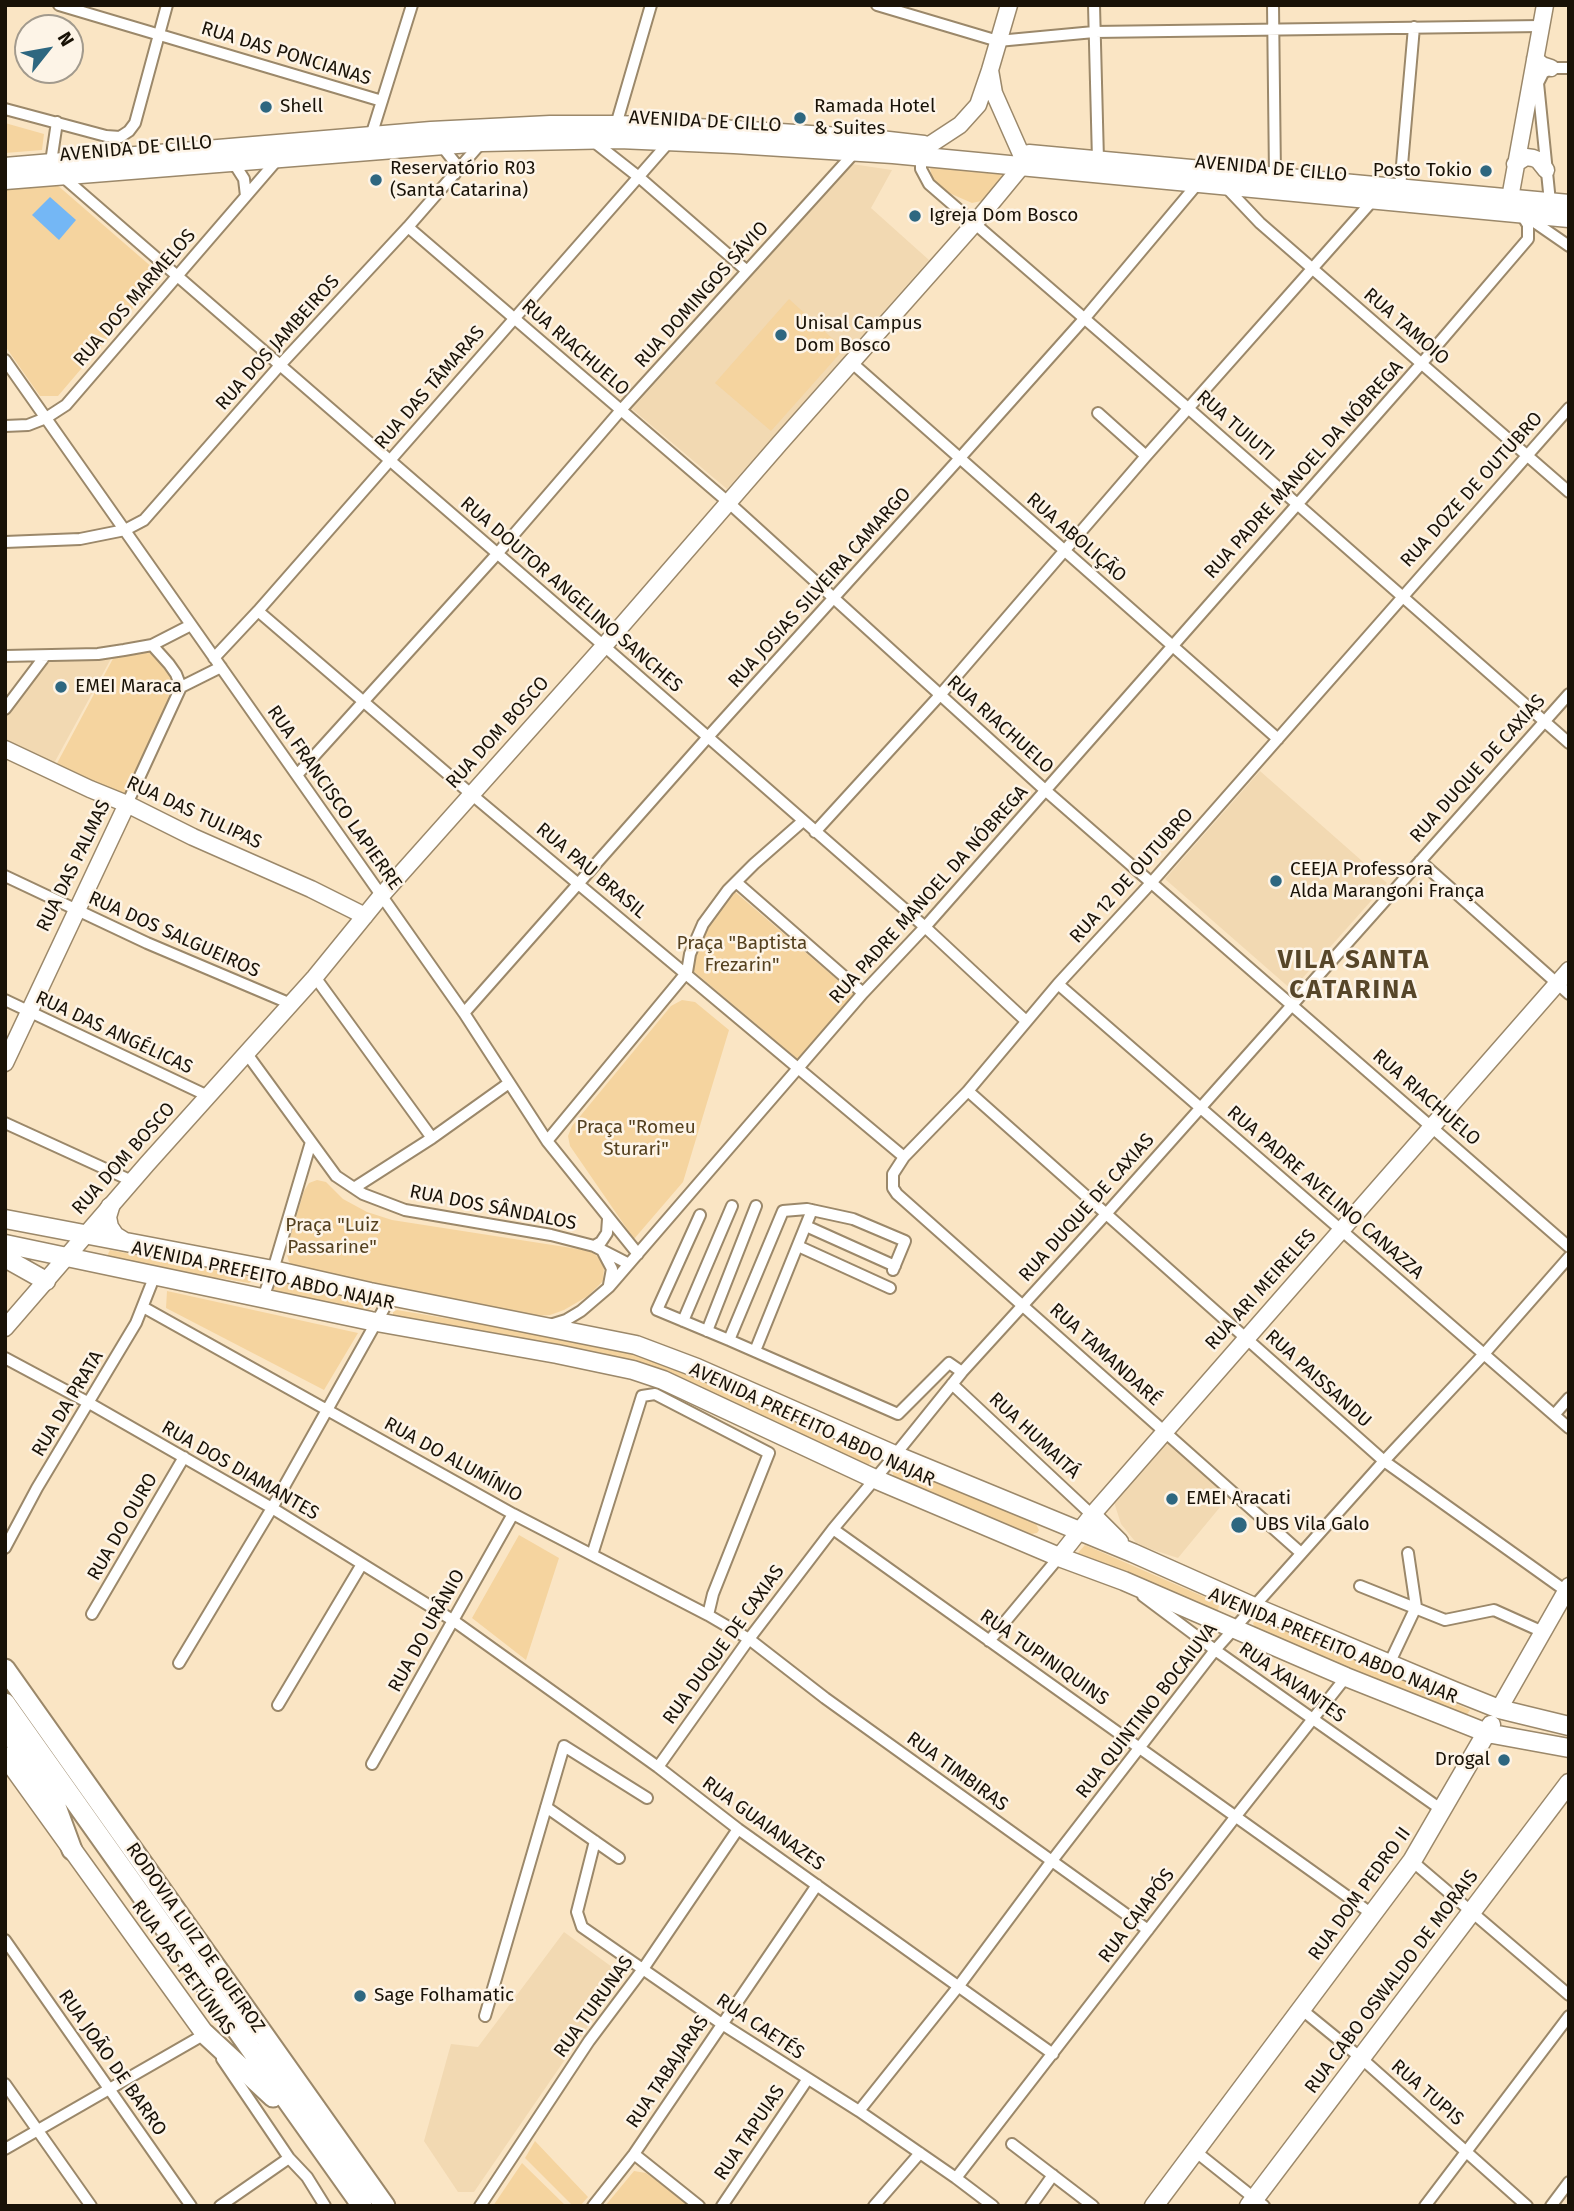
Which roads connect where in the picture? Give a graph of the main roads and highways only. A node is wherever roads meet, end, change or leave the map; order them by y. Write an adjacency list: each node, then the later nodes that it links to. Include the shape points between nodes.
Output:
1 (1009, 5): 5 (main road)
2 (1545, 5): 3 (main road)
3 (1535, 59): 4 (main road); 10 (main road)
4 (1551, 68)
5 (990, 70): 6 (main road, via 978,104); 7 (main road, via 994,93)
6 (960, 125): 7 (main road, via 992,114); 8 (main road)
7 (1012, 130): 9 (main road)
8 (925, 151): 9 (main road, AVENIDA DE CILLO); 12 (main road, AVENIDA DE CILLO, via 855,152 591,139 482,142 94,173); 12 (main road, AVENIDA DE CILLO, via 871,139 550,125 371,136)
9 (1021, 160): 14 (main road, AVENIDA DE CILLO); 14 (main road, AVENIDA DE CILLO, via 1098,160); 22 (main road, RUA DOM BOSCO, via 975,223)
10 (1515, 164): 13 (main road, via 1533,158); 17 (main road)
11 (5, 167): 12 (main road, AVENIDA DE CILLO)
12 (56, 169): 15 (main road, AVENIDA DE CILLO)
13 (1546, 170)
14 (1211, 178): 16 (main road, AVENIDA DE CILLO)
15 (5, 180)
16 (1375, 193): 17 (main road, AVENIDA DE CILLO, via 1400,188); 19 (main road, AVENIDA DE CILLO)
17 (1510, 198): 18 (main road, AVENIDA DE CILLO)
18 (1560, 203)
19 (1569, 218)
20 (5, 749): 21 (main road, RUA DAS TULIPAS)
21 (127, 804): 22 (main road, RUA DAS TULIPAS); 25 (main road, RUA DAS PALMAS)
22 (365, 916): 26 (main road, RUA DOM BOSCO)
23 (1569, 970): 24 (main road, RUA ARI MEIRELES)
24 (1563, 989): 35 (main road, RUA ARI MEIRELES, via 1433,1127)
25 (5, 1063)
26 (110, 1207): 28 (main road, RUA DOM BOSCO); 29 (main road, via 109,1227)
27 (5, 1219): 28 (main road, AVENIDA PREFEITO ABDO NAJAR)
28 (85, 1234): 29 (main road, AVENIDA PREFEITO ABDO NAJAR); 31 (main road, RUA DOM BOSCO)
29 (123, 1241): 36 (main road, AVENIDA PREFEITO ABDO NAJAR, via 636,1345)
30 (5, 1244): 31 (main road, AVENIDA PREFEITO ABDO NAJAR)
31 (67, 1256): 33 (main road, RUA DOM BOSCO); 38 (main road, AVENIDA PREFEITO ABDO NAJAR, via 633,1370)
32 (5, 1258): 33 (main road)
33 (46, 1280): 34 (main road, RUA DOM BOSCO)
34 (5, 1328)
35 (1092, 1515): 37 (main road, RUA ARI MEIRELES); 39 (main road)
36 (1049, 1519): 37 (main road, AVENIDA PREFEITO ABDO NAJAR); 38 (main road, via 1053,1533)
37 (1079, 1531): 39 (main road, AVENIDA PREFEITO ABDO NAJAR); 40 (main road, RUA ARI MEIRELES)
38 (1037, 1548): 40 (main road, AVENIDA PREFEITO ABDO NAJAR)
39 (1133, 1553): 44 (main road, AVENIDA PREFEITO ABDO NAJAR, via 1252,1606 1392,1659)
40 (1059, 1557): 47 (main road, AVENIDA PREFEITO ABDO NAJAR)
41 (1567, 1589): 44 (main road, RUA DOM PEDRO II)
42 (5, 1669): 53 (highway, RODOVIA LUIZ DE QUEIROZ)
43 (5, 1703): 55 (highway, RODOVIA LUIZ DE QUEIROZ)
44 (1499, 1709): 46 (main road, AVENIDA PREFEITO ABDO NAJAR); 47 (main road, RUA DOM PEDRO II)
45 (5, 1726): 51 (highway, via 54,1801)
46 (1569, 1726)
47 (1487, 1733): 48 (main road, AVENIDA PREFEITO ABDO NAJAR); 58 (main road, RUA DOM PEDRO II, via 1412,1861)
48 (1569, 1748)
49 (9, 1768): 51 (main road, RUA DAS PETÚNIAS)
50 (1569, 1783): 54 (main road, RUA CABO OSWALDO DE MORAIS)
51 (72, 1850): 52 (main road, RUA DAS PETÚNIAS)
52 (205, 2034): 55 (highway, via 262,2085)
53 (289, 2072): 56 (highway, RODOVIA LUIZ DE QUEIROZ); 57 (highway)
54 (1256, 2203)
55 (362, 2205)
56 (385, 2206)
57 (392, 2206)
58 (1154, 2206)

